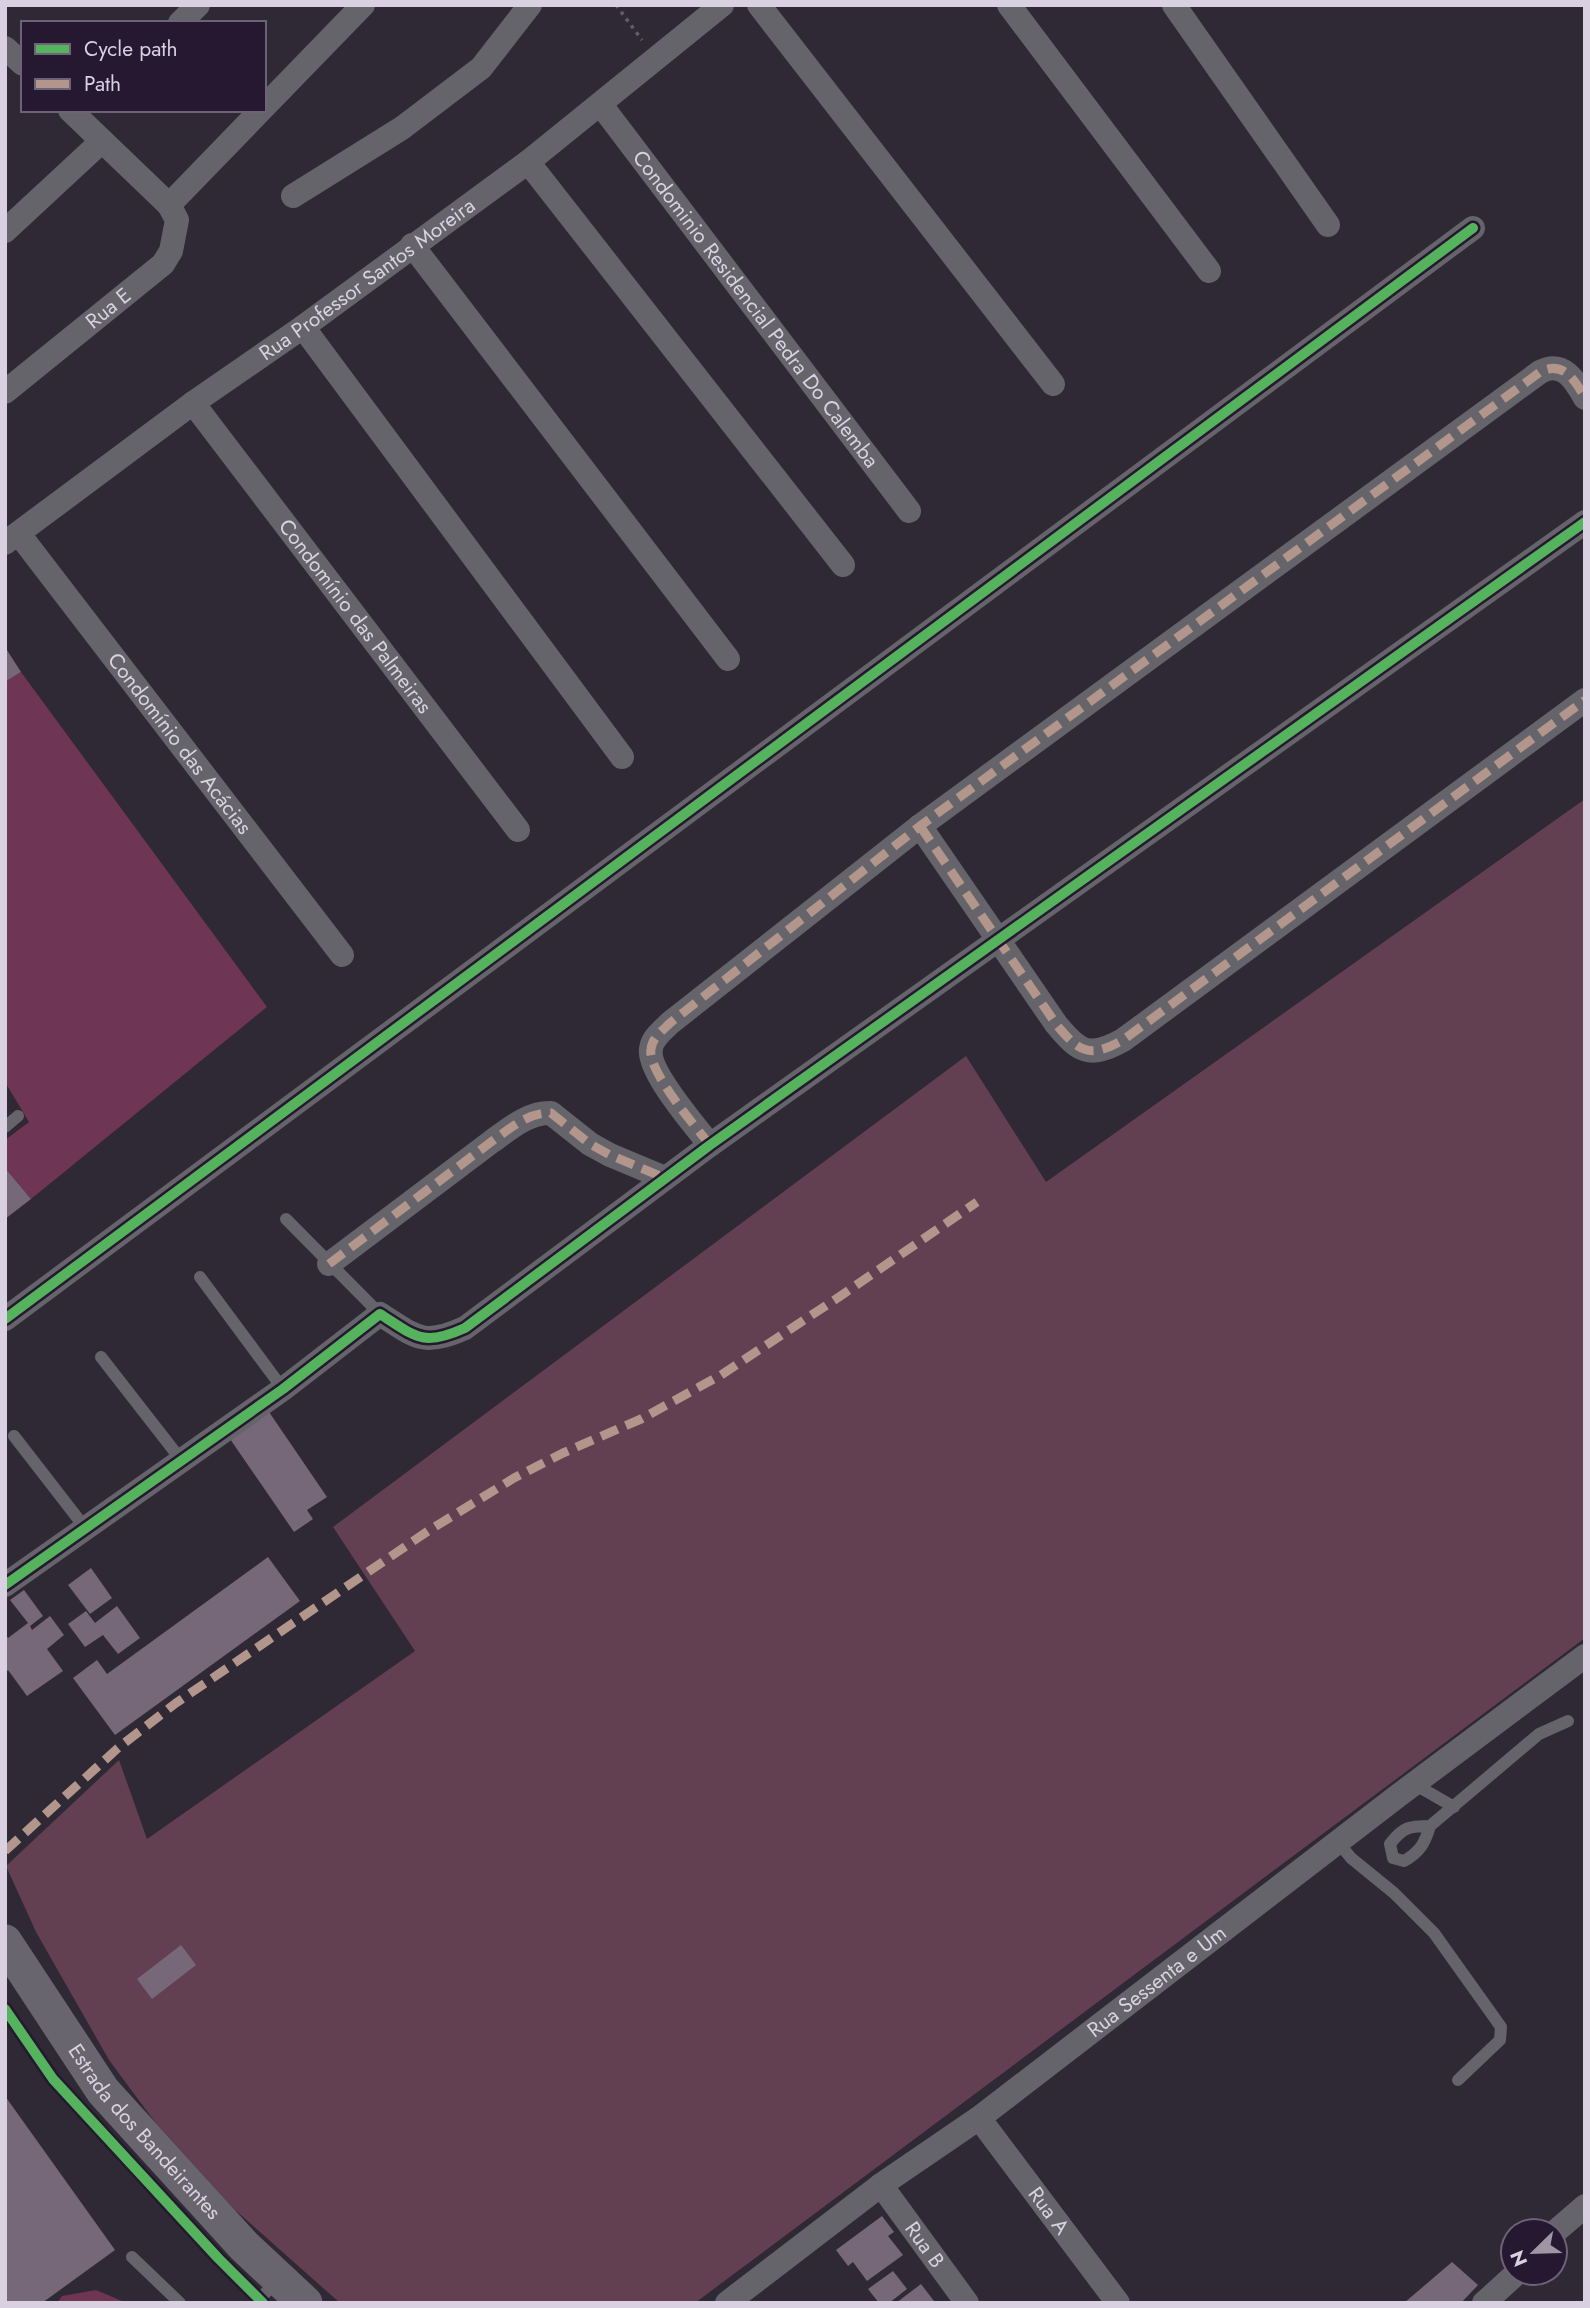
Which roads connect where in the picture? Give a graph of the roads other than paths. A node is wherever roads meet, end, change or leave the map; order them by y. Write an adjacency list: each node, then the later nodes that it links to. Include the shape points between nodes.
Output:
1 (198, 5): 8 (street)
2 (363, 5): 10 (street)
3 (530, 5): 15 (street, via 481,68 402,128)
4 (722, 5): 9 (street, Rua Professor Santos Moreira)
5 (760, 5): 23 (street)
6 (1009, 5): 21 (street)
7 (1174, 5): 17 (street)
8 (182, 21)
9 (601, 105): 14 (street, Rua Professor Santos Moreira); 27 (street, Condominio Residencial Pedra Do Calemba)
10 (266, 106)
11 (260, 112): 16 (street)
12 (80, 114): 13 (street)
13 (102, 141): 16 (street); 19 (street)
14 (528, 162): 20 (street, Rua Professor Santos Moreira); 30 (street)
15 (293, 196)
16 (169, 205): 24 (street, Rua E, via 177,220 171,251 163,264)
17 (1328, 225)
18 (1473, 228): 46 (street)
19 (5, 231)
20 (412, 245): 22 (street, Rua Professor Santos Moreira); 31 (street)
21 (1209, 271)
22 (303, 327): 26 (street, Rua Professor Santos Moreira); 33 (street)
23 (1053, 384)
24 (5, 392)
25 (1585, 398): 34 (street, via 1561,369 1540,372)
26 (193, 403): 29 (street, Rua Professor Santos Moreira); 35 (street, Condomínio das Palmeiras)
27 (909, 511)
28 (1585, 522): 36 (street)
29 (12, 538): 37 (street, Condomínio das Acácias)
30 (843, 565)
31 (728, 659)
32 (1585, 700): 36 (street, via 1109,1048 1094,1052 1071,1042)
33 (622, 757)
34 (920, 826): 36 (street); 40 (street, via 653,1041 650,1052 663,1083)
35 (518, 830)
36 (996, 940): 40 (street)
37 (342, 955)
38 (18, 1116): 39 (lane)
39 (5, 1127)
40 (710, 1145): 41 (street)
41 (665, 1178): 43 (street, via 610,1155 551,1113 538,1114 491,1142); 45 (street, via 464,1328 444,1338 427,1339)
42 (286, 1219): 43 (lane)
43 (329, 1264): 45 (lane)
44 (200, 1277): 48 (lane)
45 (380, 1314): 48 (street)
46 (5, 1319)
47 (101, 1357): 50 (lane)
48 (283, 1389): 50 (street)
49 (14, 1436): 51 (lane)
50 (182, 1461): 51 (street)
51 (86, 1529): 52 (street)
52 (5, 1585)
53 (1585, 1656): 55 (street, Rua Sessenta e Um)
54 (1568, 1721): 56 (lane, via 1539,1734)
55 (1414, 1784): 56 (lane); 58 (street, Rua Sessenta e Um)
56 (1454, 1807): 57 (lane)
57 (1430, 1826)
58 (1338, 1842): 60 (lane, via 1434,1933 1501,2027 1500,2040); 61 (street, Rua Sessenta e Um)
59 (5, 1941): 67 (main road, Estrada dos Bandeirantes, via 103,2091 244,2246)
60 (1458, 2080)
61 (979, 2118): 62 (street, Rua Sessenta e Um); 72 (street, Rua A)
62 (881, 2185): 70 (street, Rua Sessenta e Um); 71 (street, Rua B)
63 (1585, 2206): 64 (street)
64 (1569, 2220)
65 (132, 2257): 68 (lane)
66 (1502, 2287): 73 (street)
67 (267, 2291): 69 (main road, Estrada dos Bandeirantes)
68 (180, 2303)
69 (305, 2303)
70 (727, 2303)
71 (967, 2303)
72 (1118, 2303)
73 (1484, 2303)

